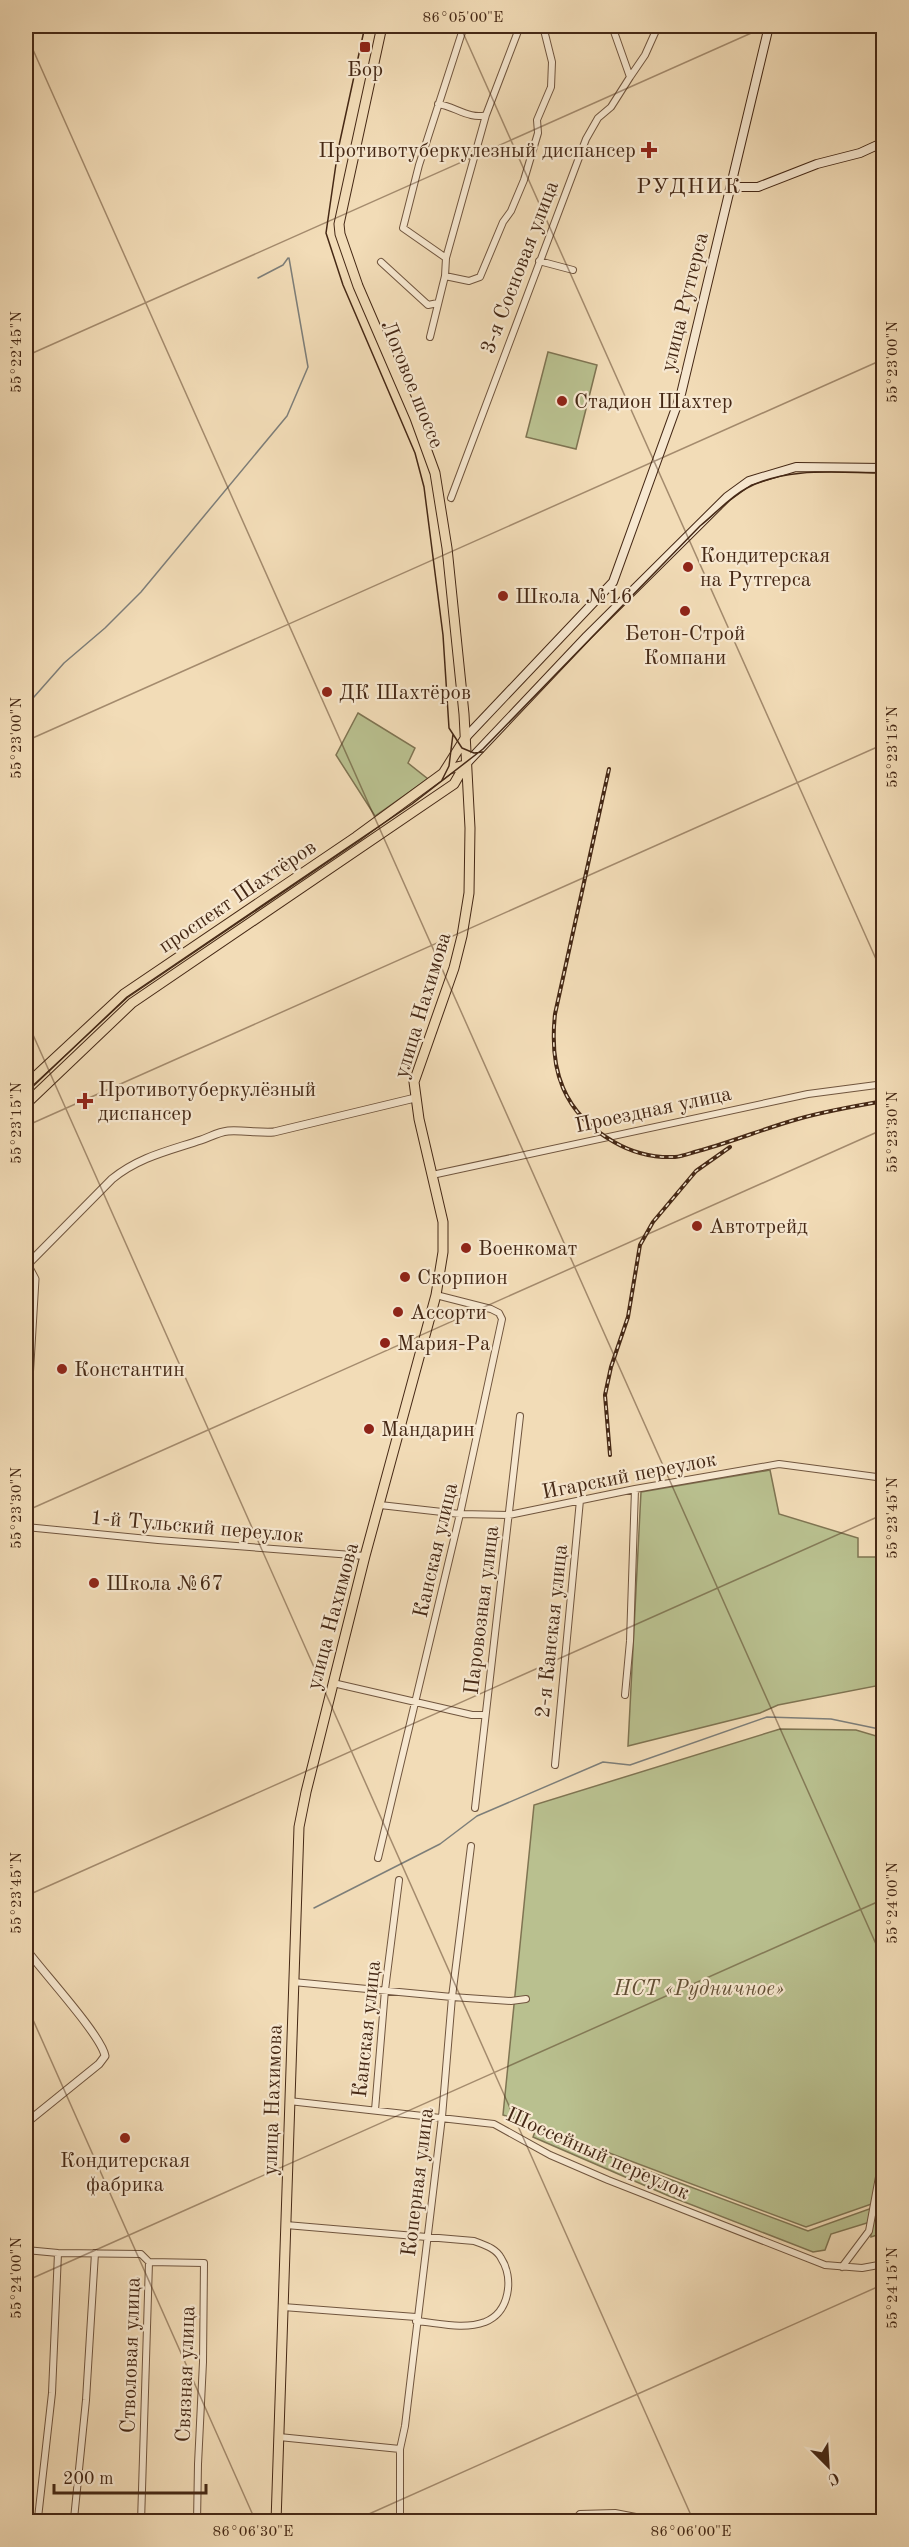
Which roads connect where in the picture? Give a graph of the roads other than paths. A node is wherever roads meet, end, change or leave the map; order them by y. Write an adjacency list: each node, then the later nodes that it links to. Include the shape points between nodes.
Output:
1 (376, 26): 25 (main road, Логовое шоссе, via 336,209 335,236 429,476 442,551)
2 (382, 26): 25 (main road, Логовое шоссе, via 339,224 358,286 435,473 447,548)
3 (464, 26): 10 (street)
4 (520, 26): 11 (street)
5 (543, 26): 18 (street, via 552,62 551,87 537,120 538,133 512,211 503,222 480,277 470,281)
6 (612, 26): 9 (street)
7 (658, 26): 9 (street, 3-я Сосновая улица)
8 (769, 26): 13 (main road, улица Рутгерса)
9 (630, 77): 15 (street, 3-я Сосновая улица, via 586,139)
10 (438, 104): 11 (street, via 479,117); 14 (street, via 403,228)
11 (486, 115): 14 (street)
12 (884, 142): 13 (main road, via 758,188)
13 (731, 187): 23 (main road, улица Рутгерса, via 681,394)
14 (446, 258): 18 (street)
15 (539, 261): 17 (street); 22 (street, 3-я Сосновая улица)
16 (381, 262): 19 (street, via 428,305)
17 (573, 270)
18 (445, 276): 19 (street)
19 (438, 303): 20 (street)
20 (430, 338)
21 (884, 468): 24 (main road, via 796,467 749,481 706,516)
22 (451, 498)
23 (608, 589): 24 (main road); 25 (main road, улица Рутгерса)
24 (625, 598): 26 (main road)
25 (463, 740): 26 (main road, улица Нахимова); 27 (main road, проспект Шахтёров)
26 (465, 764): 27 (main road); 30 (main road, улица Нахимова, via 470,866 466,914 454,968 414,1082); 31 (main road, проспект Шахтёров, via 454,784 132,1003)
27 (442, 774): 29 (main road, проспект Шахтёров, via 124,994)
28 (884, 1084): 32 (street, Проездная улица, via 808,1094)
29 (26, 1085)
30 (415, 1098): 32 (main road, улица Нахимова); 33 (street, via 274,1132 224,1132 150,1155 112,1179)
31 (26, 1104)
32 (432, 1175): 34 (main road, улица Нахимова, via 443,1222)
33 (27, 1263): 36 (street, via 34,1275)
34 (436, 1295): 40 (main road, улица Нахимова); 41 (street, Канская улица, via 491,1309 502,1319)
35 (520, 1416): 42 (street, Паровозная улица)
36 (26, 1430)
37 (884, 1478): 38 (street, Игарский переулок, via 779,1464)
38 (635, 1489): 39 (street, Игарский переулок); 46 (street)
39 (580, 1500): 42 (street, Игарский переулок); 49 (street, 2-я Канская улица)
40 (380, 1505): 41 (street, Игарский переулок); 44 (main road, улица Нахимова)
41 (460, 1514): 42 (street, Игарский переулок); 47 (street, Канская улица)
42 (509, 1515): 48 (street, Паровозная улица)
43 (26, 1527): 44 (street, 1-й Тульский переулок)
44 (365, 1556): 45 (main road, улица Нахимова)
45 (333, 1683): 47 (street); 55 (main road, улица Нахимова, via 299,1827)
46 (625, 1695)
47 (416, 1701): 48 (street); 52 (street, Канская улица)
48 (485, 1715): 50 (street, Паровозная улица)
49 (555, 1765)
50 (475, 1808)
51 (471, 1846): 57 (street, Коперная улица)
52 (378, 1858)
53 (399, 1880): 56 (street, Канская улица)
54 (26, 1949): 62 (street, via 103,2048 104,2058)
55 (293, 1982): 56 (street); 59 (main road, улица Нахимова)
56 (385, 1990): 57 (street); 60 (street, Канская улица)
57 (452, 1997): 58 (street); 61 (street, Коперная улица)
58 (526, 1999)
59 (289, 2101): 60 (street, Шоссейный переулок); 64 (main road, улица Нахимова)
60 (375, 2110): 61 (street, Шоссейный переулок)
61 (442, 2117): 65 (street, Коперная улица); 71 (street, Шоссейный переулок, via 494,2124 550,2155 608,2180 825,2265)
62 (26, 2123)
63 (884, 2150): 71 (street, via 869,2231)
64 (286, 2225): 65 (street); 72 (main road, улица Нахимова)
65 (428, 2236): 73 (street, Коперная улица); 73 (street, via 474,2241 496,2252 507,2271 509,2289 496,2315 487,2321 468,2327)
66 (26, 2250): 67 (street)
67 (58, 2253): 68 (street); 77 (street, via 52,2393)
68 (95, 2253): 69 (street, via 141,2254); 78 (street)
69 (149, 2262): 80 (street, Стволовая улица); 81 (street, Связная улица, via 204,2263)
70 (884, 2264): 71 (street, Шоссейный переулок)
71 (842, 2267)
72 (283, 2307): 73 (street); 74 (main road, улица Нахимова)
73 (416, 2319): 75 (street, Коперная улица)
74 (279, 2437): 75 (street); 82 (main road, улица Нахимова)
75 (400, 2449): 83 (street, Коперная улица)
76 (26, 2517): 77 (street)
77 (38, 2518): 78 (street)
78 (74, 2519): 79 (street)
79 (120, 2522)
80 (141, 2522)
81 (197, 2522)
82 (276, 2522)
83 (400, 2522)
84 (573, 2522): 85 (street, via 580,2514 615,2513)
85 (675, 2522)

